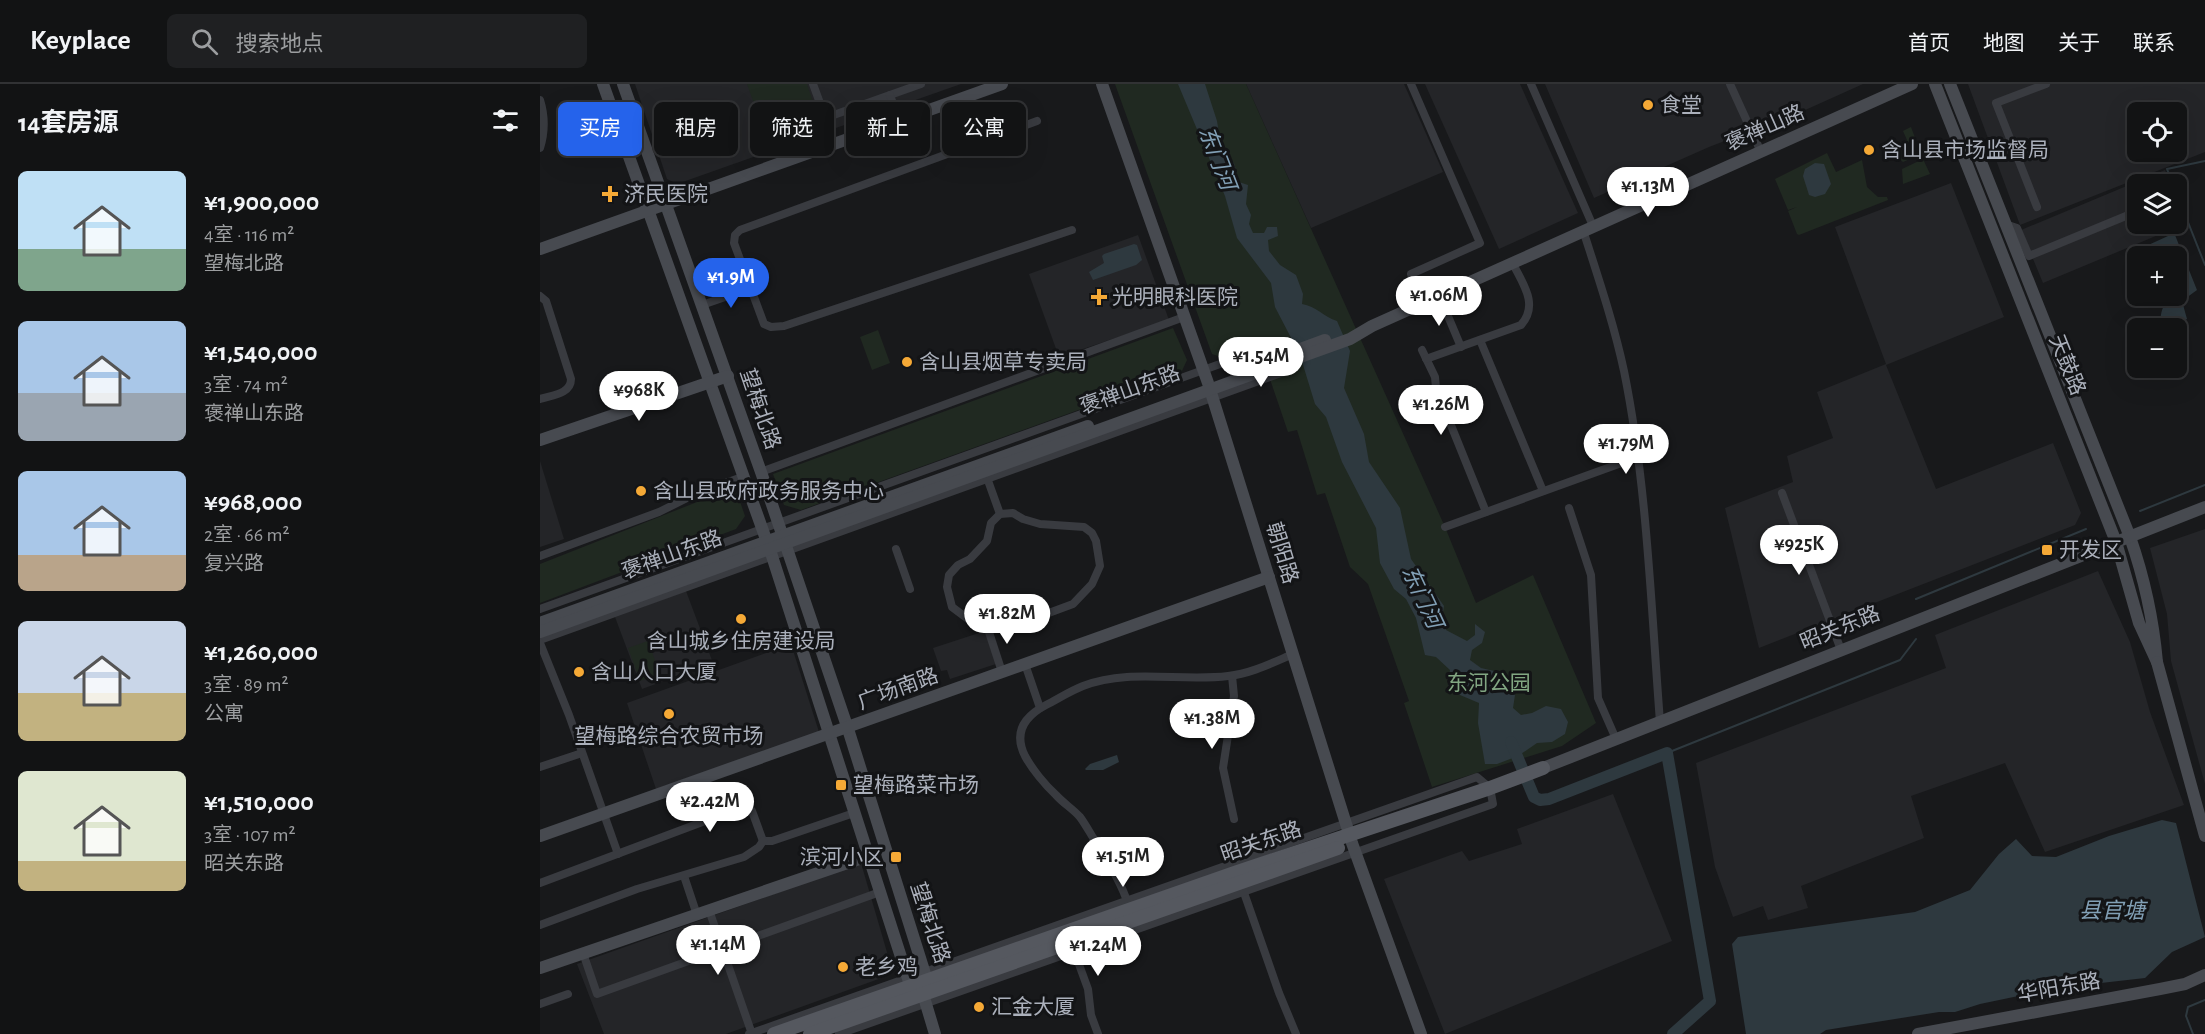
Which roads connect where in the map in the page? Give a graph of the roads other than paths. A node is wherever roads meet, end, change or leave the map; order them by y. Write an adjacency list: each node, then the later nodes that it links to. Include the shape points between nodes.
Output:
1 (603, 84): 24 (main road, 望梅北路)
2 (623, 84): 22 (main road, 望梅北路)
3 (813, 84): 14 (street, via 828,117)
4 (921, 84): 14 (street)
5 (1002, 84): 17 (main road)
6 (1102, 84): 38 (main road, 朝阳路)
7 (1411, 84): 37 (street, via 1480,243 1411,274)
8 (1531, 84): 27 (street)
9 (1730, 84): 21 (street)
10 (1912, 84): 21 (main road, 褒禅山路)
11 (1935, 84): 66 (main road, 天鼓路)
12 (1950, 84): 26 (main road, 天鼓路)
13 (2046, 84): 23 (street, via 1996,103)
14 (890, 95): 16 (street)
15 (540, 100): 20 (street, via 544,130)
16 (893, 102)
17 (930, 109)
18 (1037, 121): 31 (street, via 740,230 734,243)
19 (846, 139): 22 (main road)
20 (540, 148)
21 (1761, 152): 27 (main road, 褒禅山路)
22 (666, 205): 24 (main road); 32 (main road, 望梅北路)
23 (2037, 207)
24 (649, 211): 29 (main road); 48 (main road, 望梅北路)
25 (2127, 216): 26 (street, via 2029,256 2017,228)
26 (2005, 224): 65 (main road, 天鼓路)
27 (1588, 228): 30 (main road, 褒禅山路); 85 (street, via 1624,369 1634,430)
28 (1072, 230): 33 (street, via 784,326 764,324)
29 (540, 249)
30 (1513, 264): 35 (main road, 褒禅山路); 40 (street, via 1528,296 1527,319 1521,325)
31 (744, 271): 32 (street); 33 (street)
32 (696, 287): 36 (main road, 望梅北路)
33 (751, 288): 36 (street)
34 (540, 296): 50 (street, via 546,302 571,386)
35 (1440, 297): 37 (main road, 褒禅山路); 42 (street)
36 (702, 305): 47 (main road, 望梅北路)
37 (1420, 306): 39 (main road, 褒禅山路)
38 (1184, 317): 46 (main road, 朝阳路); 53 (street)
39 (1372, 326): 49 (main road, 褒禅山东路)
40 (1480, 340): 42 (street); 56 (street)
41 (1281, 342): 46 (street)
42 (1461, 347): 44 (street)
43 (1422, 350): 44 (street)
44 (1426, 359): 60 (street)
45 (1292, 369): 49 (street)
46 (1203, 370): 49 (main road, 朝阳路); 62 (street)
47 (728, 376): 48 (main road); 53 (main road, 望梅北路)
48 (710, 382): 51 (main road); 55 (main road, 望梅北路)
49 (1210, 390): 54 (main road, 褒禅山东路); 71 (main road, 朝阳路)
50 (540, 399)
51 (540, 440)
52 (1627, 461): 56 (street)
53 (762, 472): 62 (main road, 望梅北路)
54 (985, 472): 61 (street); 67 (main road, 褒禅山东路)
55 (742, 477): 64 (main road, 望梅北路); 70 (street)
56 (1543, 491): 60 (street)
57 (1782, 493): 78 (street)
58 (2205, 507): 65 (main road, 昭关东路)
59 (1569, 508): 88 (street, via 1591,575 1598,698)
60 (1486, 512): 63 (street)
61 (1000, 514): 75 (street, via 991,523 987,541 949,575 947,587 952,607); 75 (street, via 1013,513 1040,524 1084,527 1096,541 1100,566 1092,584 1073,604 1019,624)
62 (779, 523): 64 (street); 67 (main road, 望梅北路)
63 (1445, 527)
64 (762, 529): 68 (main road, 望梅北路); 73 (street)
65 (2130, 537): 66 (main road, 昭关东路); 80 (main road, 天鼓路, via 2153,619)
66 (2116, 542): 78 (main road, 昭关东路); 80 (main road, 天鼓路, via 2139,623)
67 (785, 544): 68 (main road, 褒禅山东路); 86 (main road, 望梅北路)
68 (769, 549): 74 (main road, 褒禅山东路); 76 (main road, 褒禅山东路); 77 (street); 87 (main road, 望梅北路)
69 (896, 549): 72 (street)
70 (540, 556)
71 (1269, 577): 79 (main road, 朝阳路); 81 (main road, 广场南路)
72 (910, 589)
73 (540, 609)
74 (540, 623)
75 (987, 626): 82 (street)
76 (540, 632)
77 (540, 641): 89 (street)
78 (1841, 650): 85 (main road, 昭关东路)
79 (1293, 654): 83 (street); 97 (main road, 朝阳路)
80 (2157, 662): 96 (main road, 天鼓路)
81 (1025, 664): 82 (main road, 广场南路); 84 (street)
82 (1002, 672): 86 (main road, 广场南路)
83 (1232, 676): 84 (street, via 1106,680 1083,686); 94 (street, via 1234,696 1223,768)
84 (1040, 708): 105 (street, via 1029,716 1020,731 1019,741 1026,757 1054,794 1079,816 1120,881)
85 (1660, 722): 88 (main road, 昭关东路)
86 (848, 729): 87 (main road, 广场南路); 113 (main road, 望梅北路)
87 (830, 735): 92 (main road, 望梅北路); 93 (main road, 广场南路)
88 (1616, 739): 91 (main road, 昭关东路)
89 (582, 753): 90 (street); 93 (street)
90 (540, 767)
91 (1543, 768): 97 (main road, 昭关东路)
92 (854, 813): 98 (street); 100 (main road, 望梅北路)
93 (603, 814): 95 (main road, 广场南路); 99 (street)
94 (1234, 819)
95 (540, 836)
96 (2205, 836)
97 (1351, 838): 102 (main road, 昭关东路); 102 (street); 105 (street); 125 (main road, 朝阳路)
98 (763, 841): 99 (street, via 752,811 745,806); 101 (street, via 744,857)
99 (618, 854): 103 (street)
100 (868, 856): 104 (main road, 望梅北路); 106 (main road)
101 (684, 876): 106 (street); 107 (street)
102 (1240, 882): 105 (main road, 昭关东路); 108 (main road, 昭关东路); 124 (street)
103 (540, 883)
104 (880, 892): 109 (street); 114 (main road, 望梅北路)
105 (1128, 905): 108 (main road, 昭关东路); 113 (street)
106 (703, 913): 109 (street); 110 (main road)
107 (540, 925)
108 (1071, 941): 113 (main road, 昭关东路); 116 (main road, 昭关东路); 123 (street)
109 (722, 949): 110 (street, via 597,994); 119 (street)
110 (583, 953): 111 (main road)
111 (540, 968)
112 (2205, 975): 126 (main road, 华阳东路, via 2185,984)
113 (926, 976): 114 (main road, 昭关东路); 116 (main road, 望梅北路)
114 (908, 982): 116 (main road, 望梅北路); 118 (main road, 昭关东路)
115 (568, 994): 117 (street)
116 (924, 999): 118 (main road, 昭关东路); 122 (main road)
117 (540, 1004)
118 (831, 1023): 119 (street); 120 (main road, 昭关东路); 121 (main road, 昭关东路)
119 (751, 1034)
120 (774, 1034)
121 (810, 1034)
122 (935, 1034)
123 (1098, 1034)
124 (1296, 1034)
125 (1421, 1034)
126 (1918, 1034)

